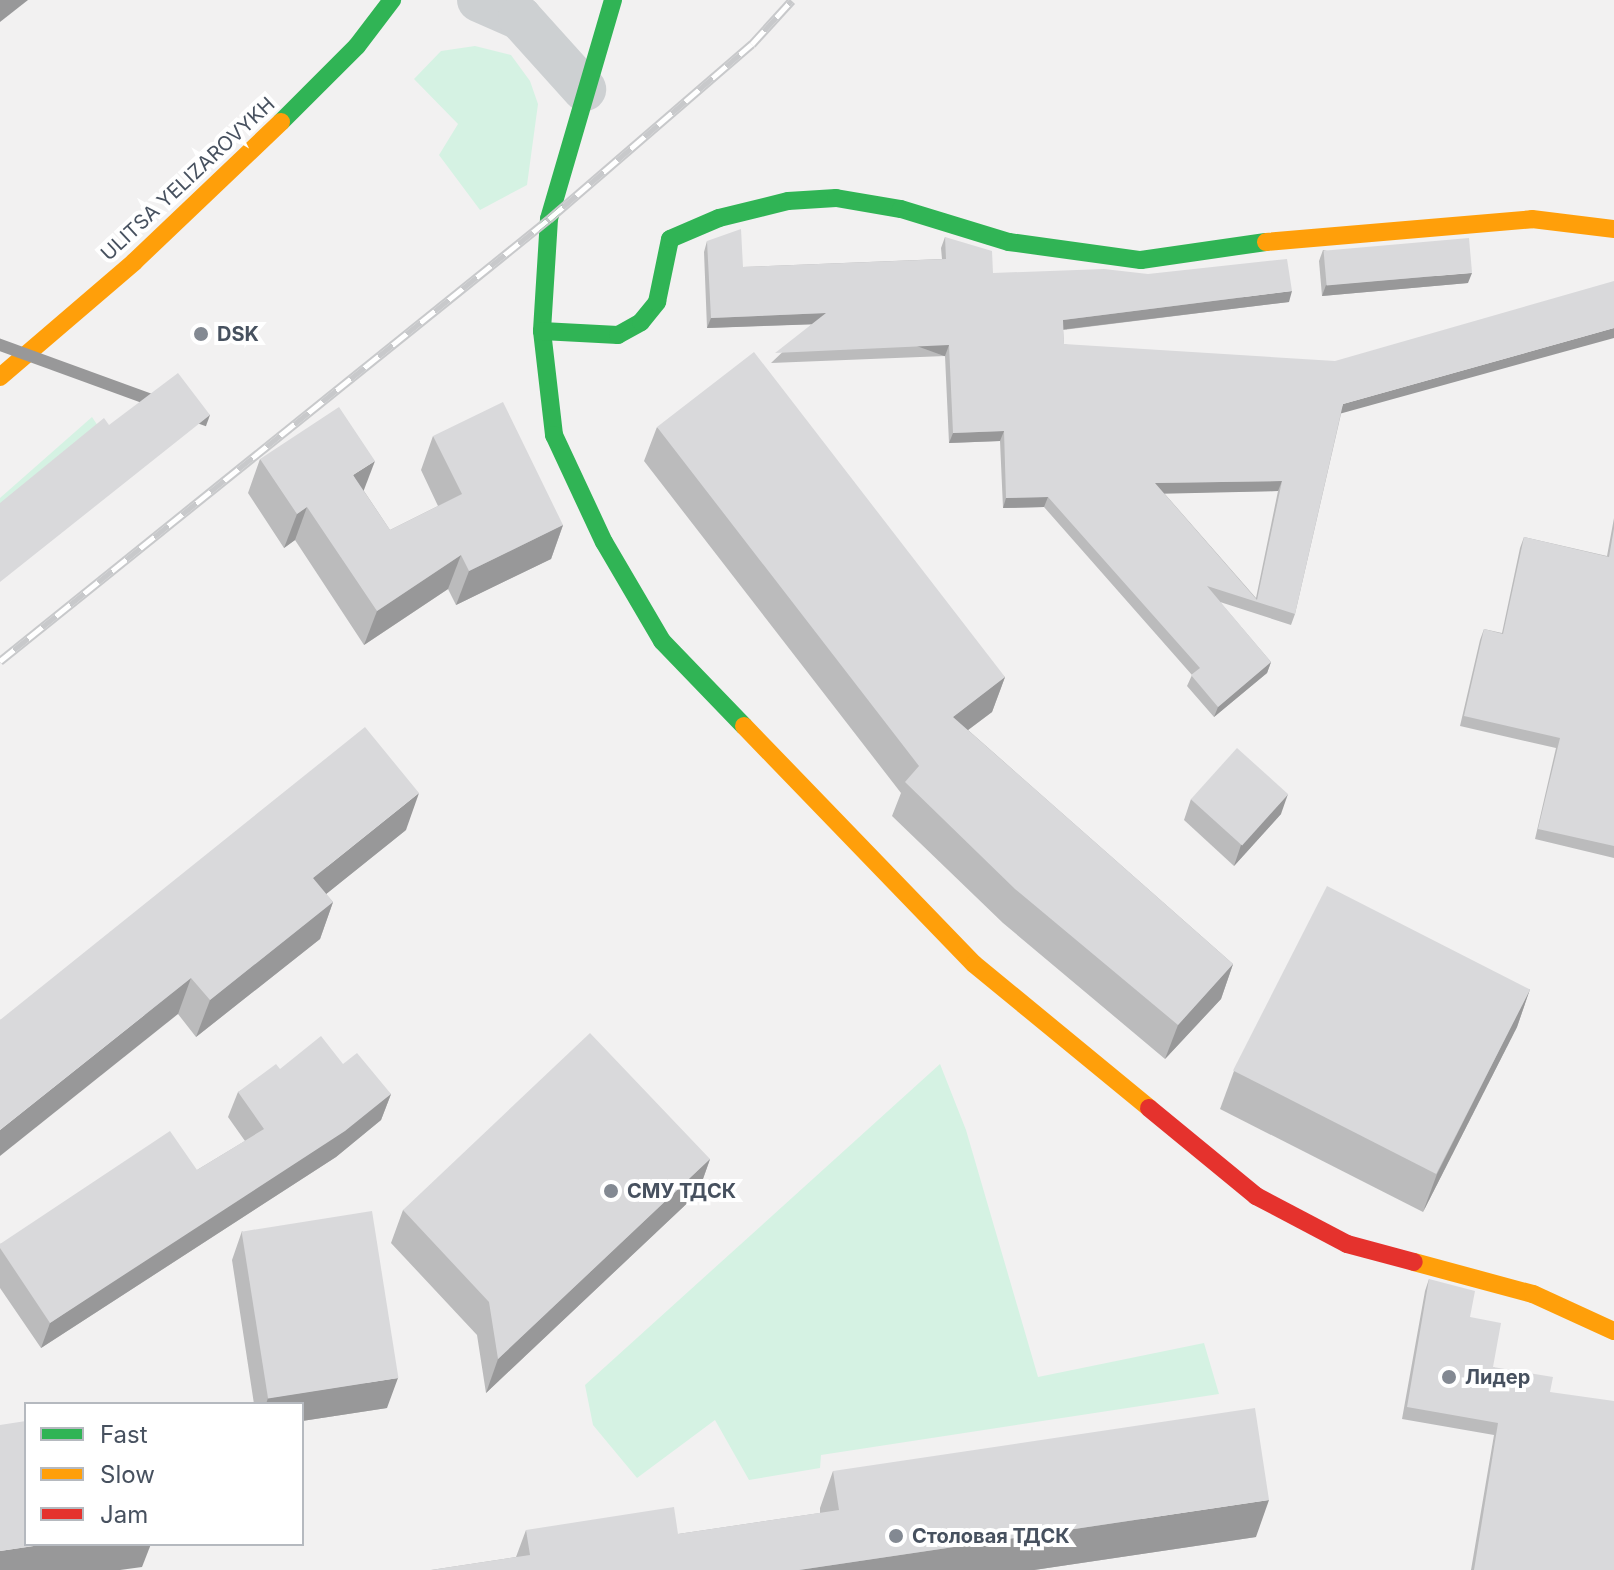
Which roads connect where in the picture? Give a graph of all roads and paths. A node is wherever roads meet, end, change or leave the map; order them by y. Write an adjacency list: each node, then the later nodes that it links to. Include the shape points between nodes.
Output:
1 (392, 0): 7 (street, ULITSA YELIZAROVYKH, via 357,46 250,153)
2 (479, 0): 4 (street, via 520,18)
3 (613, 0): 4 (street)
4 (584, 89): 6 (street, via 549,219)
5 (1614, 229): 6 (street, via 1532,219 1467,223 1294,238 1141,260 1009,242 901,209 836,198 788,201 719,218 670,239 657,302 641,322 618,335)
6 (542, 331): 8 (street, via 554,435 604,542 662,641 974,964 1256,1196 1347,1244 1533,1294)
7 (0, 377)
8 (1614, 1331)

